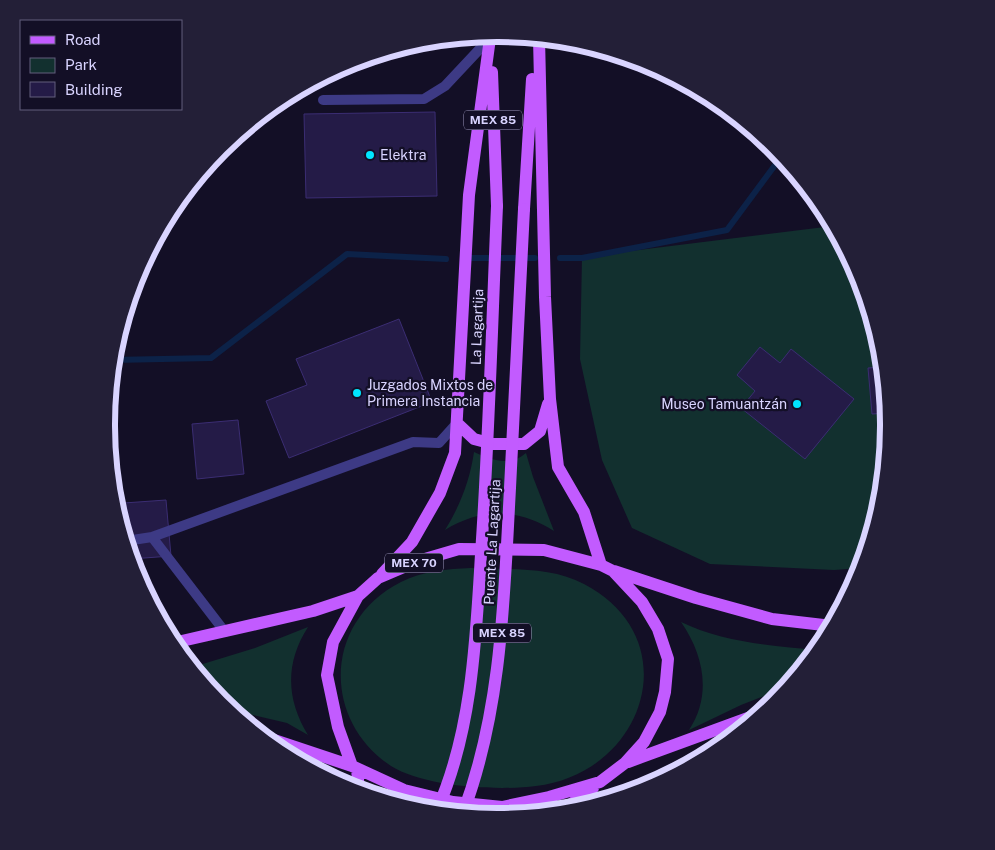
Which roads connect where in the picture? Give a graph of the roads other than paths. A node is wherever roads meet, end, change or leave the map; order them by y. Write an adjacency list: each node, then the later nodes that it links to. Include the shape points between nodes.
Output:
1 (489, 42): 8 (main road, via 469,195)
2 (490, 42): 9 (main road, La Lagartija / MEX 85, bridge, via 497,206)
3 (484, 43): 6 (lane, via 445,86 424,98)
4 (534, 44): 26 (main road, Puente La Lagartija / MEX 85, bridge, via 503,623 493,706)
5 (539, 45): 7 (main road)
6 (323, 100)
7 (550, 399): 8 (main road, via 540,431 524,444 493,444 474,439); 12 (main road, via 558,467 584,512)
8 (457, 423): 10 (lane, via 439,443 413,442); 13 (main road, via 455,453 440,493 412,542)
9 (488, 448): 25 (main road, Puente La Lagartija / MEX 85, bridge, via 477,619 464,716 451,779)
10 (152, 537): 11 (lane); 16 (lane)
11 (133, 540)
12 (607, 568): 13 (main road, MEX 70, via 544,550 460,549); 15 (main road, MEX 70, via 772,619); 20 (main road, via 642,602 658,628 668,659 660,712 644,742)
13 (378, 578): 14 (main road, MEX 70)
14 (358, 596): 16 (main road, MEX 70); 21 (main road, MEX 70, via 332,642 326,675 338,727)
15 (824, 625)
16 (225, 632): 17 (main road, MEX 70)
17 (181, 641)
18 (739, 721): 20 (main road)
19 (288, 745): 21 (main road)
20 (625, 763): 23 (main road)
21 (355, 768): 22 (main road); 23 (main road, via 404,790 454,802 502,807 549,798)
22 (357, 780)
23 (600, 782): 24 (main road)
24 (578, 798)
25 (440, 803)
26 (466, 806)

